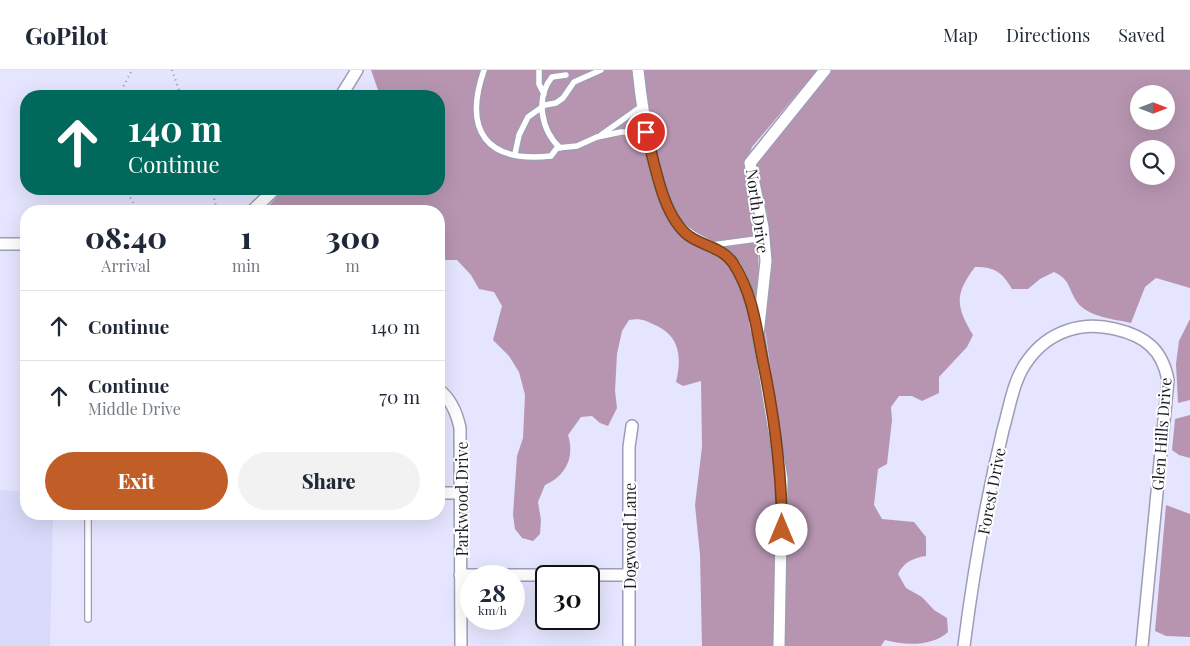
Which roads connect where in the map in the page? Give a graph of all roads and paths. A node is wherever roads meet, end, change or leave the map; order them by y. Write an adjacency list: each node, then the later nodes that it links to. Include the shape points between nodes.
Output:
1 (132, 70): 13 (path)
2 (172, 70): 14 (path)
3 (358, 70): 15 (street)
4 (484, 70): 22 (lane, via 476,100 478,127 484,140)
5 (539, 70): 16 (lane, via 539,84)
6 (549, 70): 11 (lane)
7 (601, 70): 12 (lane)
8 (638, 70): 17 (street)
9 (825, 70): 25 (street, North Drive, via 750,163)
10 (568, 73): 11 (lane); 12 (lane)
11 (554, 77): 16 (lane, via 547,83)
12 (572, 86): 18 (lane, via 563,98)
13 (123, 90)
14 (179, 90)
15 (345, 90)
16 (544, 94): 18 (lane)
17 (642, 106): 19 (street); 20 (lane)
18 (541, 107): 21 (lane, via 546,129); 22 (lane, via 528,117)
19 (646, 132): 20 (lane); 28 (street, via 668,209 689,236)
20 (597, 137): 21 (lane, via 577,146)
21 (560, 148): 22 (lane, via 551,156 529,158)
22 (515, 154)
23 (269, 195): 24 (street)
24 (258, 205)
25 (764, 238): 28 (lane); 29 (street, North Drive, via 764,279)
26 (0, 244): 27 (street)
27 (20, 244)
28 (708, 245): 29 (street, via 732,262 743,281)
29 (758, 324): 43 (street, North Drive, via 782,479)
30 (1041, 346): 44 (street, Forest Drive, via 1022,368 1014,387 994,469); 45 (street, Glen Hills Drive, via 1054,336 1074,328 1110,328 1128,332 1145,341 1165,365 1168,393)
31 (445, 394): 34 (street, Parkwood Drive, via 457,415 460,428)
32 (632, 426): 38 (street, Dogwood Lane, via 628,447)
33 (445, 493): 34 (street)
34 (461, 493): 36 (street, Parkwood Drive)
35 (88, 520): 39 (lane)
36 (460, 565)
37 (525, 575): 38 (street)
38 (629, 575): 42 (street, Dogwood Lane)
39 (88, 619)
40 (461, 630): 41 (street, Parkwood Drive)
41 (461, 646)
42 (629, 646)
43 (779, 646)
44 (964, 646)
45 (1142, 646)

